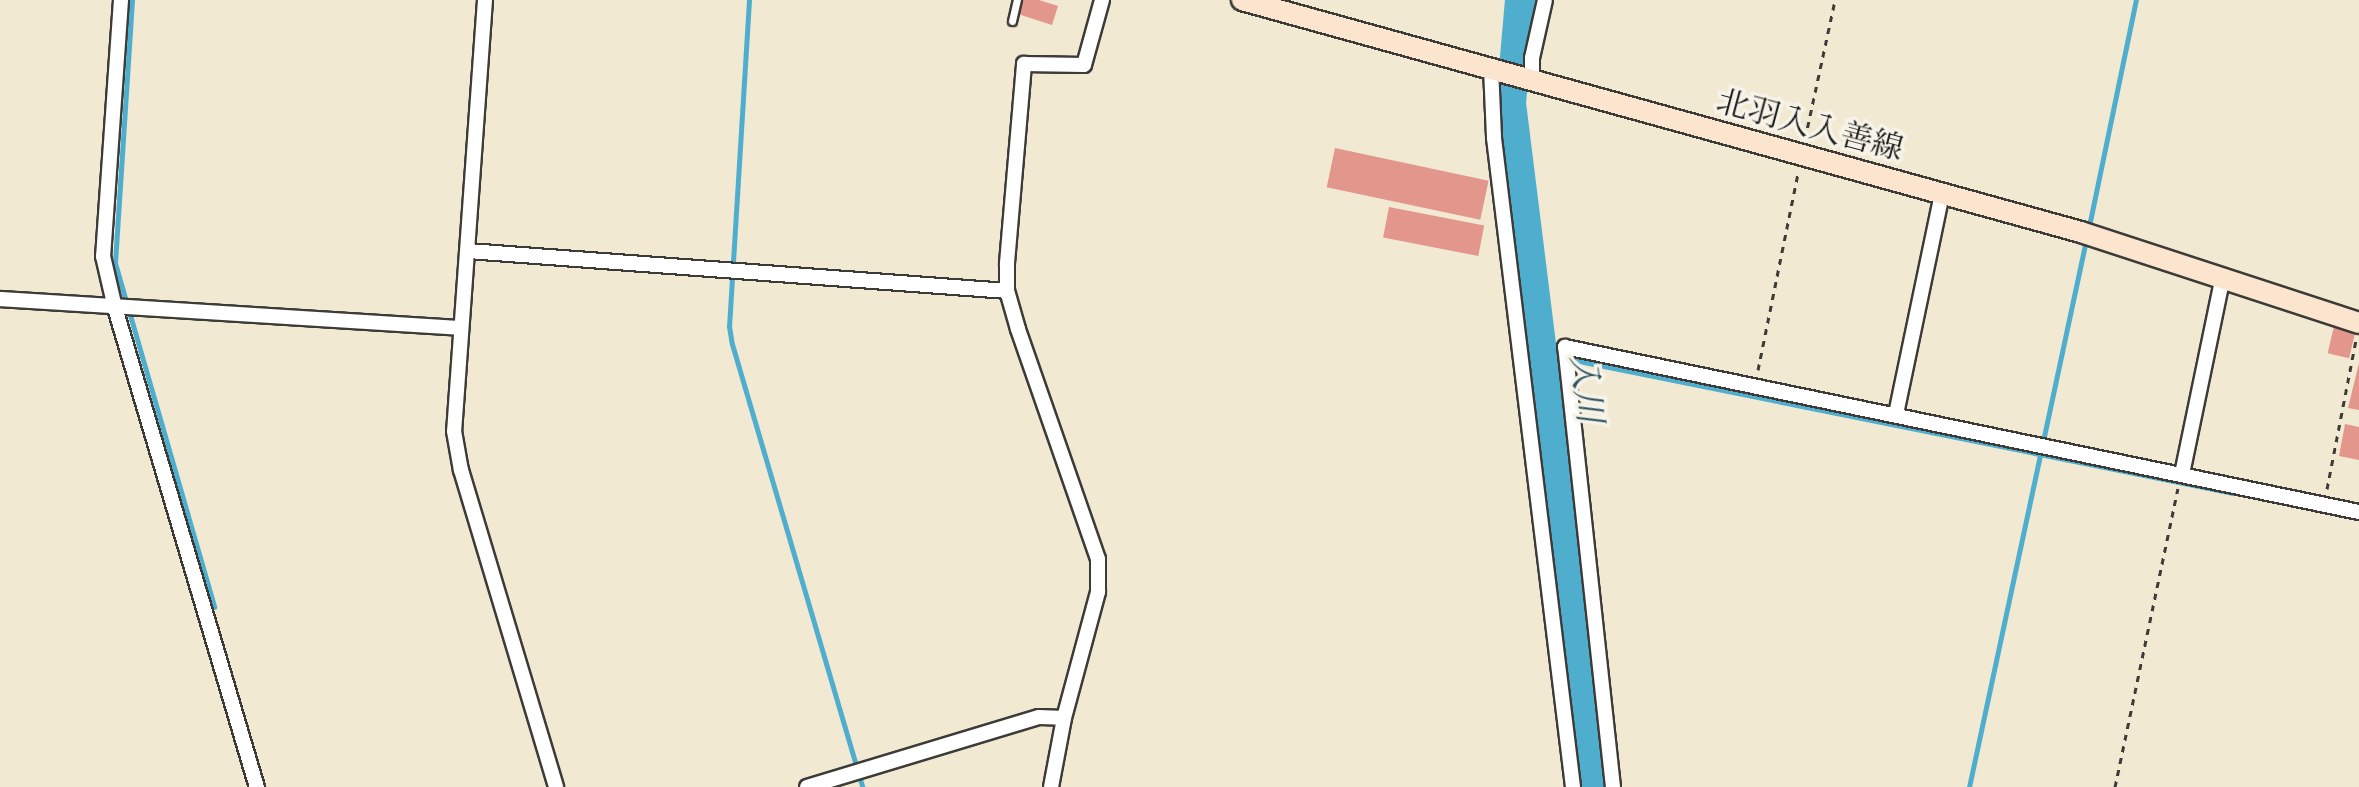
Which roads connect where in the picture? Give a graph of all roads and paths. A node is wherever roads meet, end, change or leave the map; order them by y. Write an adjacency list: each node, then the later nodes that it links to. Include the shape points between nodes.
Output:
1 (121, 0): 17 (street, via 103,256)
2 (485, 0): 13 (street)
3 (1017, 0): 8 (lane)
4 (1102, 0): 15 (street, via 1084,65 1024,64)
5 (1242, 0): 9 (main road, 北羽入入善線)
6 (1545, 0): 10 (street)
7 (1835, 0): 11 (path)
8 (1012, 21)
9 (1494, 69): 10 (main road, 北羽入入善線); 30 (street, via 1494,138)
10 (1529, 79): 11 (main road, 北羽入入善線)
11 (1801, 156): 12 (main road, 北羽入入善線); 20 (path)
12 (1942, 193): 14 (main road, 北羽入入善線); 21 (street)
13 (468, 251): 15 (street); 19 (street)
14 (2223, 276): 18 (main road, 北羽入入善線); 22 (street)
15 (1007, 291): 25 (street, via 1098,559 1098,592)
16 (0, 299): 17 (street)
17 (115, 308): 19 (street); 26 (street)
18 (2359, 325): 23 (path)
19 (460, 328): 27 (street, via 454,431 461,470)
20 (1755, 385): 21 (street); 31 (street, via 1565,347)
21 (1896, 414): 22 (street)
22 (2182, 474): 23 (street); 32 (path)
23 (2324, 505): 24 (street)
24 (2359, 512)
25 (1064, 718): 28 (street, via 1039,717); 29 (street)
26 (257, 787)
27 (556, 787)
28 (807, 787)
29 (1051, 787)
30 (1573, 787)
31 (1613, 787)
32 (2115, 787)

